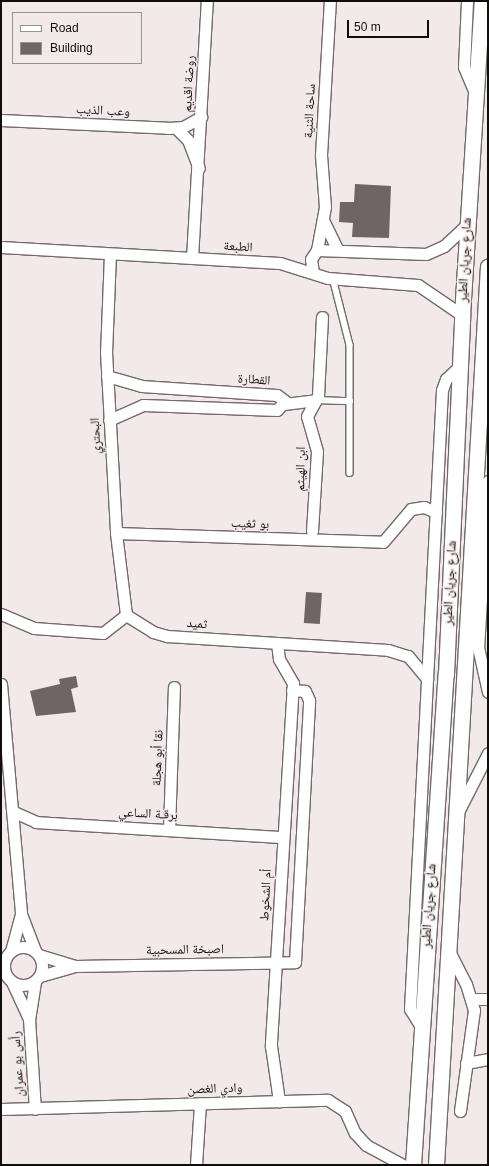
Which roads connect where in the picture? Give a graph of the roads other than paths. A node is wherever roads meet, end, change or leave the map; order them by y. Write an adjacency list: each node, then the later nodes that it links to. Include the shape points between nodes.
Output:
1 (207, 1): 6 (street, روضة اقديم)
2 (330, 1): 10 (street, ساحة الثنية, via 322,147)
3 (466, 1): 5 (street, via 464,67)
4 (482, 1): 5 (street, شارع جريان الطير)
5 (475, 93): 11 (street, شارع جريان الطير)
6 (201, 117): 8 (street, وعب الذيب); 9 (street, روضة اقديم)
7 (1, 120): 8 (street, وعب الذيب)
8 (176, 128): 9 (street, روضة اقديم, via 188,140)
9 (200, 168): 16 (street, روضة اقديم)
10 (324, 222): 13 (street, ساحة الثنية); 14 (street, ساحة الثنية)
11 (468, 224): 13 (street, via 444,246 426,254); 19 (street, شارع جريان الطير)
12 (1, 247): 15 (street, الطبعة)
13 (337, 249): 14 (street)
14 (317, 250): 17 (street, ساحة الثنية, via 311,259)
15 (110, 254): 16 (street, الطبعة); 24 (street, البحتري)
16 (192, 258): 17 (street, الطبعة, via 280,263)
17 (313, 272): 20 (street, الطبعة)
18 (488, 272): 19 (street); 55 (street, شارع جريان الطير)
19 (465, 275): 21 (street, شارع جريان الطير)
20 (333, 278): 21 (street, الطبعة, via 418,285); 26 (lane, via 350,345)
21 (462, 315): 23 (street, شارع جريان الطير)
22 (322, 318): 25 (street, ابن الهيثم)
23 (460, 366): 31 (street, via 446,379 442,390); 58 (street, شارع جريان الطير, via 446,674)
24 (107, 376): 27 (street, القطارة, via 141,386 277,395 283,398); 28 (street, البحتري)
25 (316, 400): 26 (lane); 27 (street); 32 (street, ابن الهيثم, via 307,416 318,451)
26 (350, 401): 29 (lane)
27 (284, 404): 28 (street, via 277,410 142,405)
28 (109, 420): 33 (street, البحتري)
29 (350, 474)
30 (488, 481): 34 (street)
31 (436, 512): 33 (street, بو ثغيب, via 424,507 411,509 383,542); 38 (street)
32 (312, 531)
33 (116, 533): 36 (street, البحتري)
34 (485, 564): 44 (street, via 478,647)
35 (1, 614): 36 (street, via 34,628 100,633 108,631 119,617)
36 (126, 615): 37 (street, ثميد, via 161,635)
37 (277, 643): 39 (street, ثميد, via 388,650); 43 (street, أم الشخوط, via 279,659 292,678)
38 (429, 644): 39 (street); 40 (street)
39 (408, 656): 40 (street)
40 (427, 679): 58 (street)
41 (1, 684): 47 (street)
42 (174, 688): 56 (street, نقا أبو هجلة)
43 (292, 690): 45 (street, أم الشخوط); 46 (street, via 305,691 309,696)
44 (488, 692)
45 (291, 722): 46 (street); 52 (street, أم الشخوط)
46 (308, 722): 53 (street)
47 (8, 749): 49 (street); 51 (street)
48 (488, 753): 55 (street, شارع جريان الطير)
49 (1, 760)
50 (1, 777): 51 (street)
51 (11, 786): 54 (street)
52 (286, 797): 53 (street); 57 (street, أم الشخوط)
53 (304, 798): 63 (street, اصبخة المسحبية, via 295,962)
54 (14, 812): 56 (street, برقـة الساعي, via 36,822); 59 (street)
55 (454, 820): 60 (street, شارع جريان الطير)
56 (169, 829): 57 (street, برقـة الساعي)
57 (284, 837): 63 (street, أم الشخوط)
58 (423, 893): 79 (street, شارع جريان الطير)
59 (21, 914): 61 (street); 62 (street)
60 (448, 948): 67 (street); 80 (street, شارع جريان الطير)
61 (37, 953): 62 (street, via 26,947); 64 (street, اصبخة المسحبية); 66 (street, via 43,966)
62 (6, 955): 65 (street, via 4,966)
63 (277, 962): 64 (street, اصبخة المسحبية); 72 (street, أم الشخوط, via 271,1046)
64 (75, 966): 66 (street, اصبخة المسحبية)
65 (8, 979): 66 (street, via 23,985); 69 (street, رأس بو عمران)
66 (37, 979): 69 (street, رأس بو عمران)
67 (472, 999): 68 (street); 71 (street, via 474,1028)
68 (488, 999)
69 (29, 1018): 74 (street, رأس بو عمران)
70 (488, 1059): 71 (street)
71 (466, 1063): 76 (street)
72 (279, 1101): 73 (street, وادي الغصن); 78 (street, وادي الغصن, via 334,1102 345,1111 360,1139)
73 (200, 1103): 74 (street, وادي الغصن); 77 (street)
74 (35, 1108): 75 (street, وادي الغصن)
75 (1, 1109)
76 (460, 1111)
77 (196, 1165)
78 (403, 1165)
79 (413, 1165)
80 (436, 1165)

